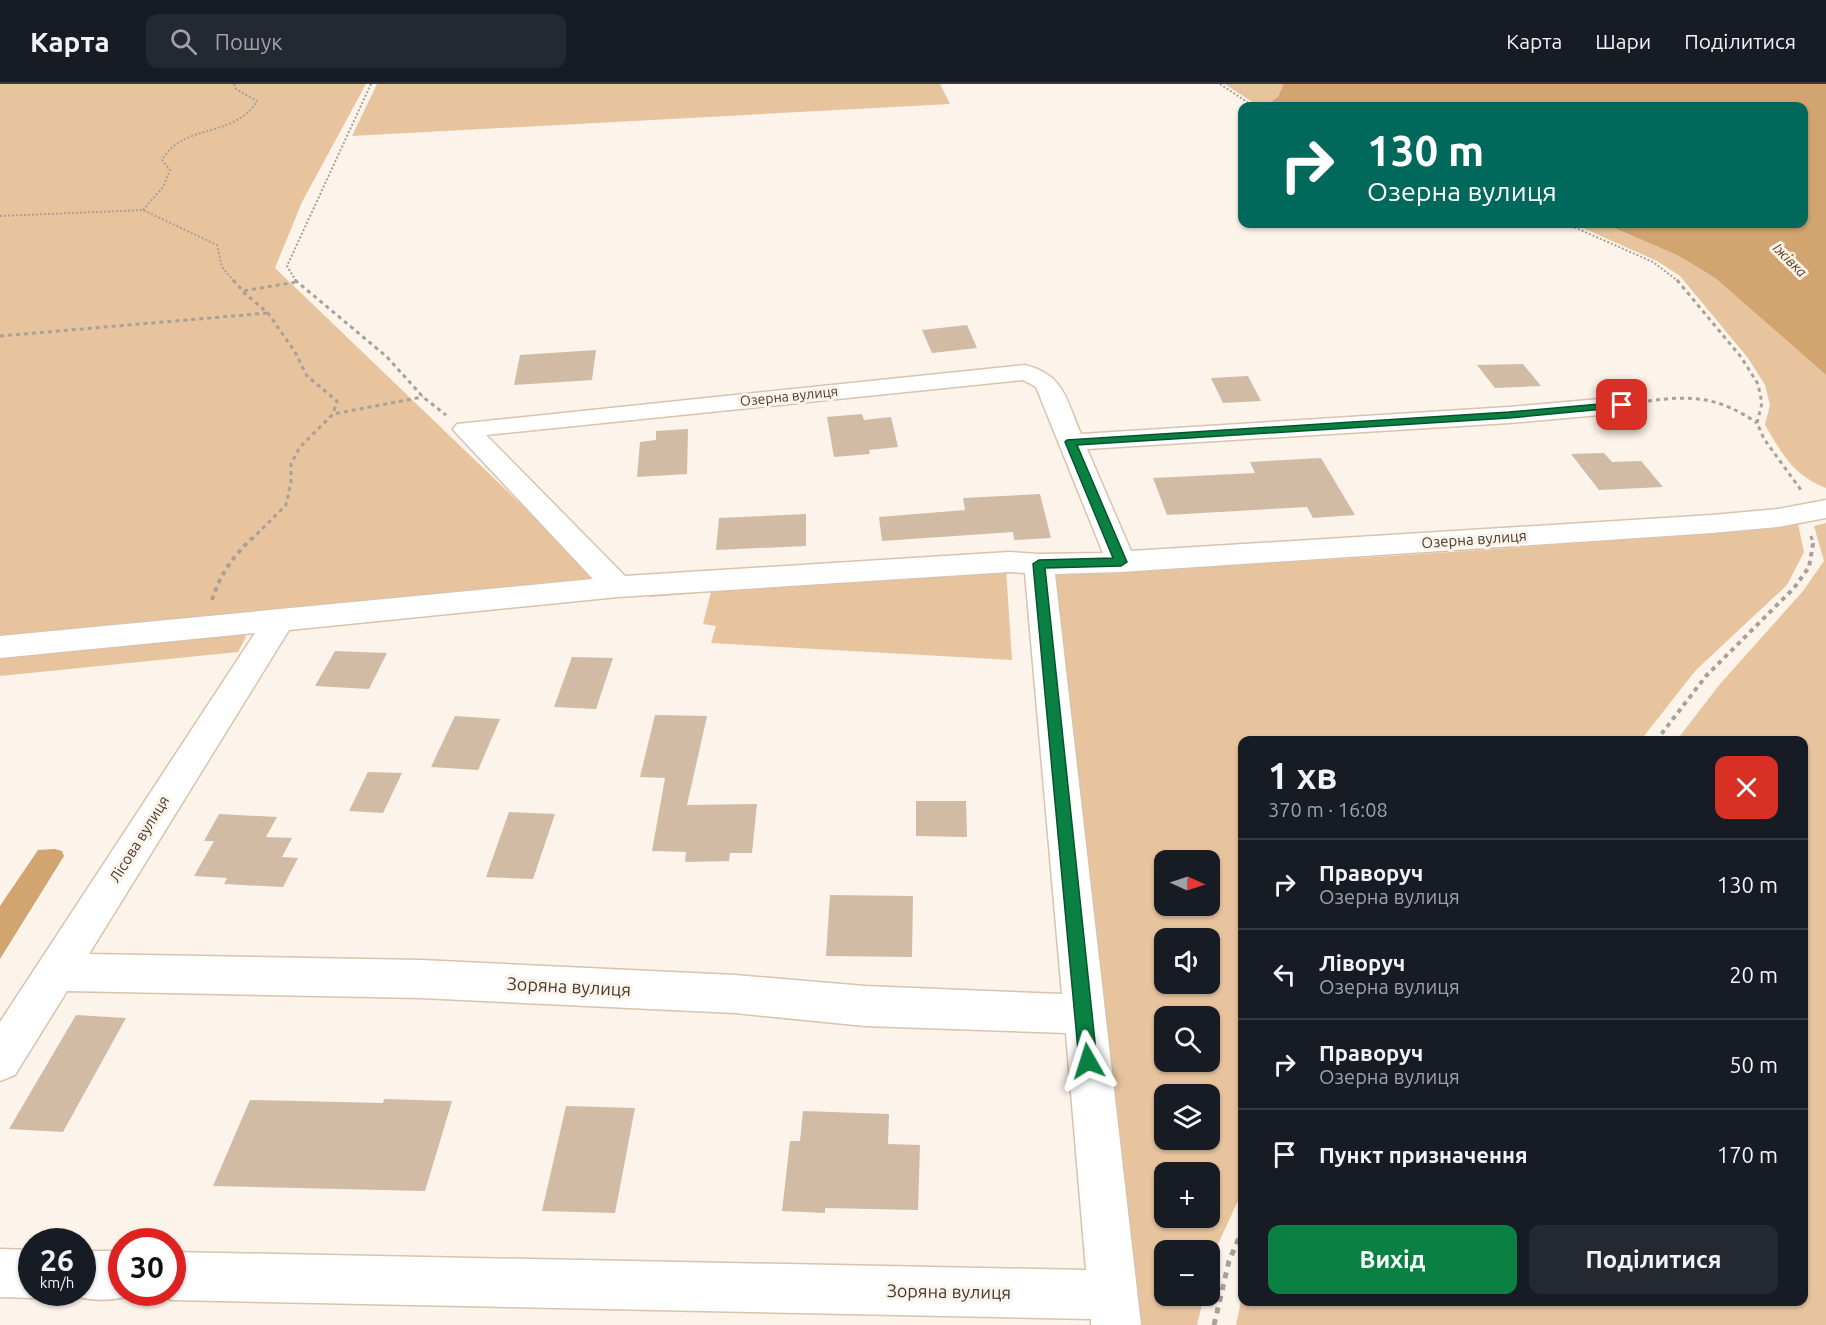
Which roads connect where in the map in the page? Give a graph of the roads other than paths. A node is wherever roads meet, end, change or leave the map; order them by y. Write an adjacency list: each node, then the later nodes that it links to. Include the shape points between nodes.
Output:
1 (1622, 405): 2 (street)
2 (1071, 442): 4 (street, Озерна вулиця); 6 (street, Озерна вулиця, via 1047,384 1025,372 466,429)
3 (1815, 511): 4 (street, Озерна вулиця, via 1712,524)
4 (1121, 562): 5 (street, Озерна вулиця)
5 (1039, 564): 6 (street, Озерна вулиця, via 1009,562); 10 (street)
6 (618, 587): 7 (street, Озерна вулиця)
7 (280, 619): 8 (street, Озерна вулиця); 9 (street, Лісова вулиця)
8 (0, 647)
9 (55, 972): 10 (street, Зоряна вулиця, via 432,979 735,994 865,1006); 11 (street, Лісова вулиця)
10 (1083, 1014): 15 (street)
11 (0, 1060)
12 (0, 1273): 13 (street)
13 (18, 1274)
14 (186, 1277): 15 (street, Зоряна вулиця)
15 (1115, 1310)

